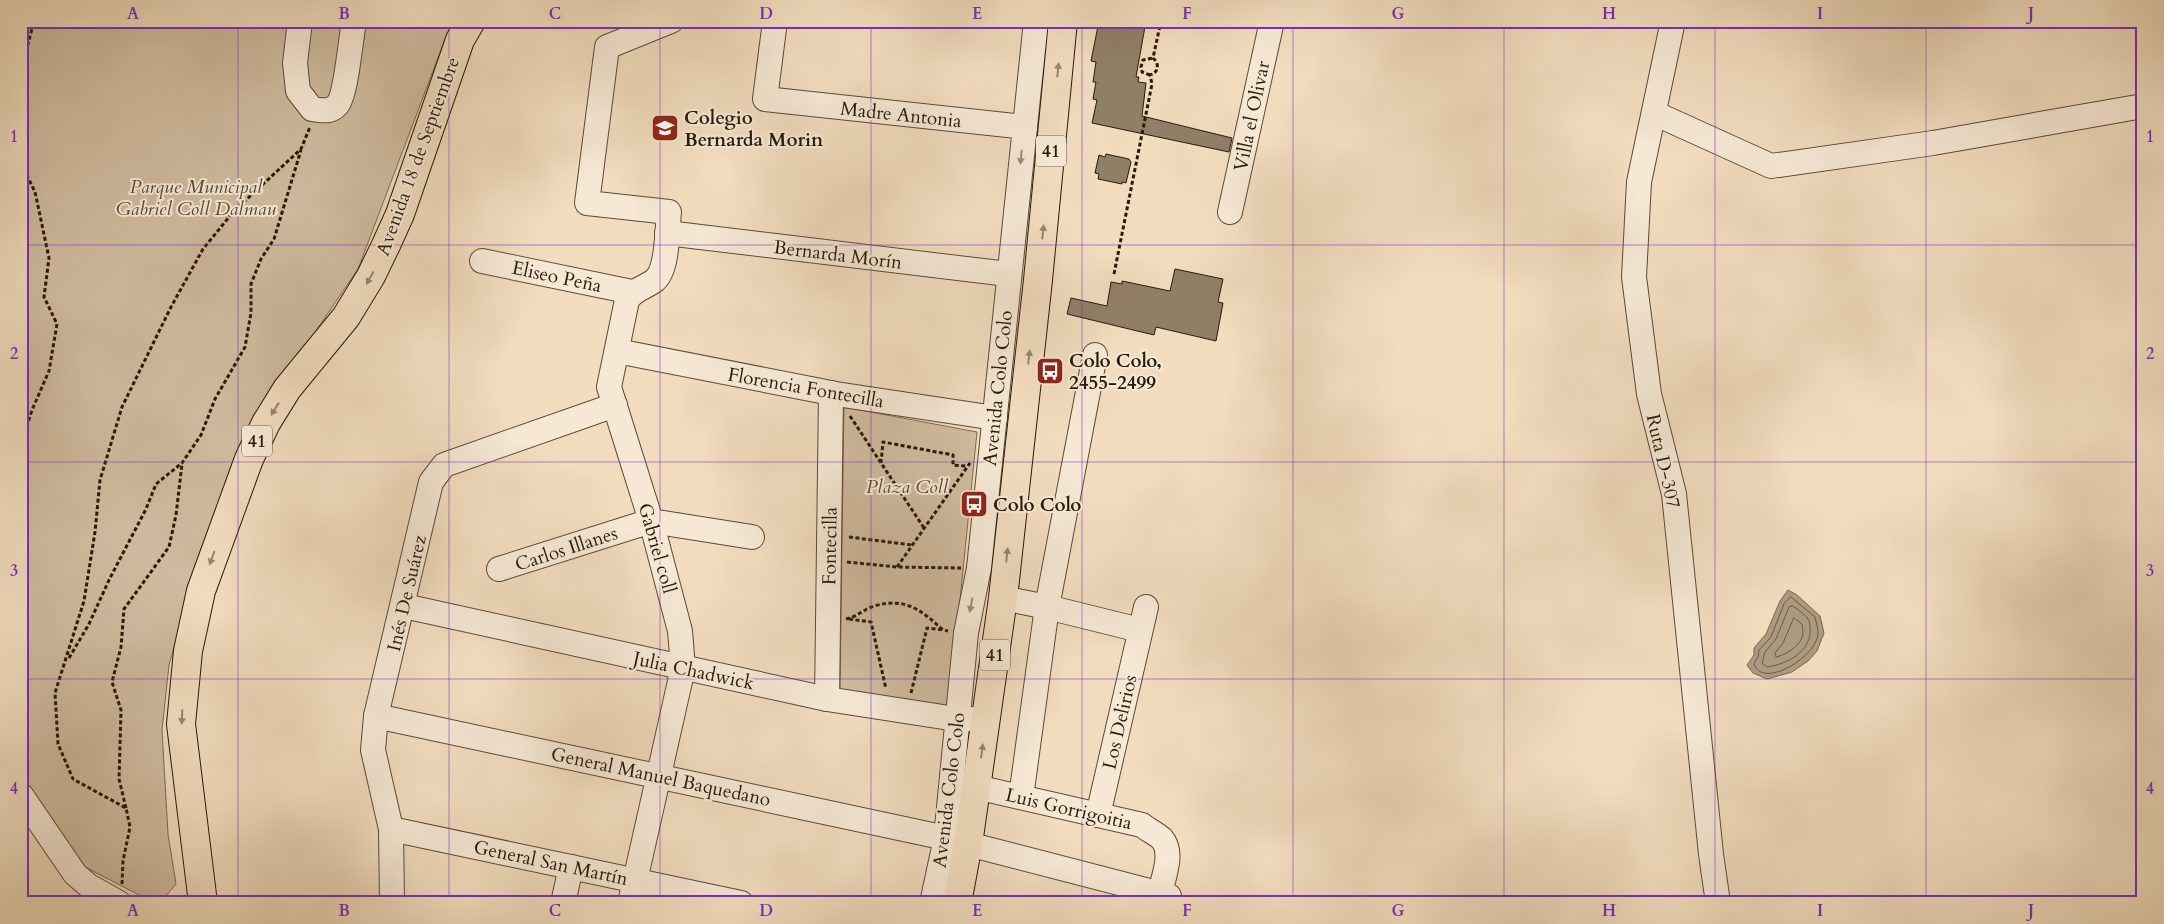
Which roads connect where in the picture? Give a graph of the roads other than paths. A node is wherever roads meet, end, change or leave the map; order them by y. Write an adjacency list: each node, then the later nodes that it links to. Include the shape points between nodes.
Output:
1 (300, 21): 2 (street, via 295,63 298,91 312,109 327,111 338,105 343,90)
2 (354, 21)
3 (471, 21): 48 (main road, Avenida 18 de Septiembre / 41, one-way to 48, via 460,40 400,214 386,245 346,317 288,389 266,423 201,591 188,651 181,724)
4 (671, 21): 14 (street, Bernarda Morín, via 607,47 586,202)
5 (775, 21): 12 (street, Madre Antonia, via 765,99)
6 (1036, 21): 12 (street, Avenida Colo Colo)
7 (1063, 21): 22 (main road, Avenida Colo Colo / 41, one-way to 7)
8 (1272, 21): 13 (street, Villa el Olivar)
9 (1673, 21): 11 (street, Ruta D-307)
10 (2143, 106): 11 (street, via 1933,143 1771,166)
11 (1654, 113): 55 (street, Ruta D-307, via 1639,182 1634,276 1649,394 1674,494)
12 (1025, 127): 16 (street, Avenida Colo Colo, one-way to 16)
13 (1230, 212)
14 (668, 223): 16 (street, Bernarda Morín); 17 (street, via 659,276)
15 (482, 261): 17 (street, Eliseo Peña)
16 (1008, 274): 23 (street, Avenida Colo Colo)
17 (632, 292): 18 (street, Gabriel coll, via 625,306)
18 (617, 351): 20 (street, Florencia Fontecilla); 21 (street, Gabriel coll, via 610,387)
19 (1095, 355): 29 (street)
20 (834, 394): 23 (street, Florencia Fontecilla); 33 (street, Fontecilla, via 829,560 838,618)
21 (615, 405): 24 (street, Gabriel coll); 28 (street, Inés De Suárez, via 444,466 431,482)
22 (1023, 406): 23 (street); 27 (main road, Avenida Colo Colo / 41, one-way to 22)
23 (995, 418): 35 (street, Avenida Colo Colo, one-way to 35, via 979,568 955,631)
24 (651, 521): 25 (street, Carlos Illanes); 26 (street, Carlos Illanes); 32 (street, Gabriel coll, via 680,631)
25 (752, 537)
26 (499, 569)
27 (1003, 598): 29 (street); 36 (main road, Avenida Colo Colo / 41)
28 (404, 606): 32 (street, Julia Chadwick); 34 (street, Inés De Suárez)
29 (1047, 606): 31 (street); 40 (street)
30 (1146, 607): 31 (street, Los Delirios)
31 (1140, 630): 41 (street, Los Delirios)
32 (683, 668): 33 (street, Julia Chadwick); 37 (street, Gabriel coll)
33 (827, 698): 35 (street, Julia Chadwick)
34 (376, 716): 37 (street, General Manuel Baquedano); 42 (street, Inés De Suárez, via 373,750)
35 (956, 719): 36 (street, Julia Chadwick); 43 (street, Avenida Colo Colo)
36 (986, 719): 38 (main road, Avenida Colo Colo / 41, one-way to 36)
37 (660, 776): 43 (street, General Manuel Baquedano); 45 (street, Gabriel coll)
38 (976, 786): 40 (street, Luis Gorrigoitia); 43 (main road, Avenida Colo Colo / 41)
39 (21, 795): 46 (street, via 75,874 89,886)
40 (1021, 797): 41 (street, Luis Gorrigoitia)
41 (1098, 815): 47 (street, Luis Gorrigoitia, via 1142,825 1163,840 1168,860)
42 (391, 829): 44 (street, General San Martín); 49 (street, Inés De Suárez)
43 (957, 841): 47 (street, General Manuel Baquedano); 53 (street, Avenida Colo Colo); 54 (main road, Avenida Colo Colo / 41)
44 (571, 866): 45 (street, General San Martín); 50 (street)
45 (635, 880): 51 (street, Gabriel coll); 52 (street, General San Martín)
46 (120, 894)
47 (1164, 895)
48 (203, 903)
49 (392, 903)
50 (563, 903)
51 (630, 903)
52 (741, 903)
53 (932, 903)
54 (958, 903)
55 (1718, 903)

